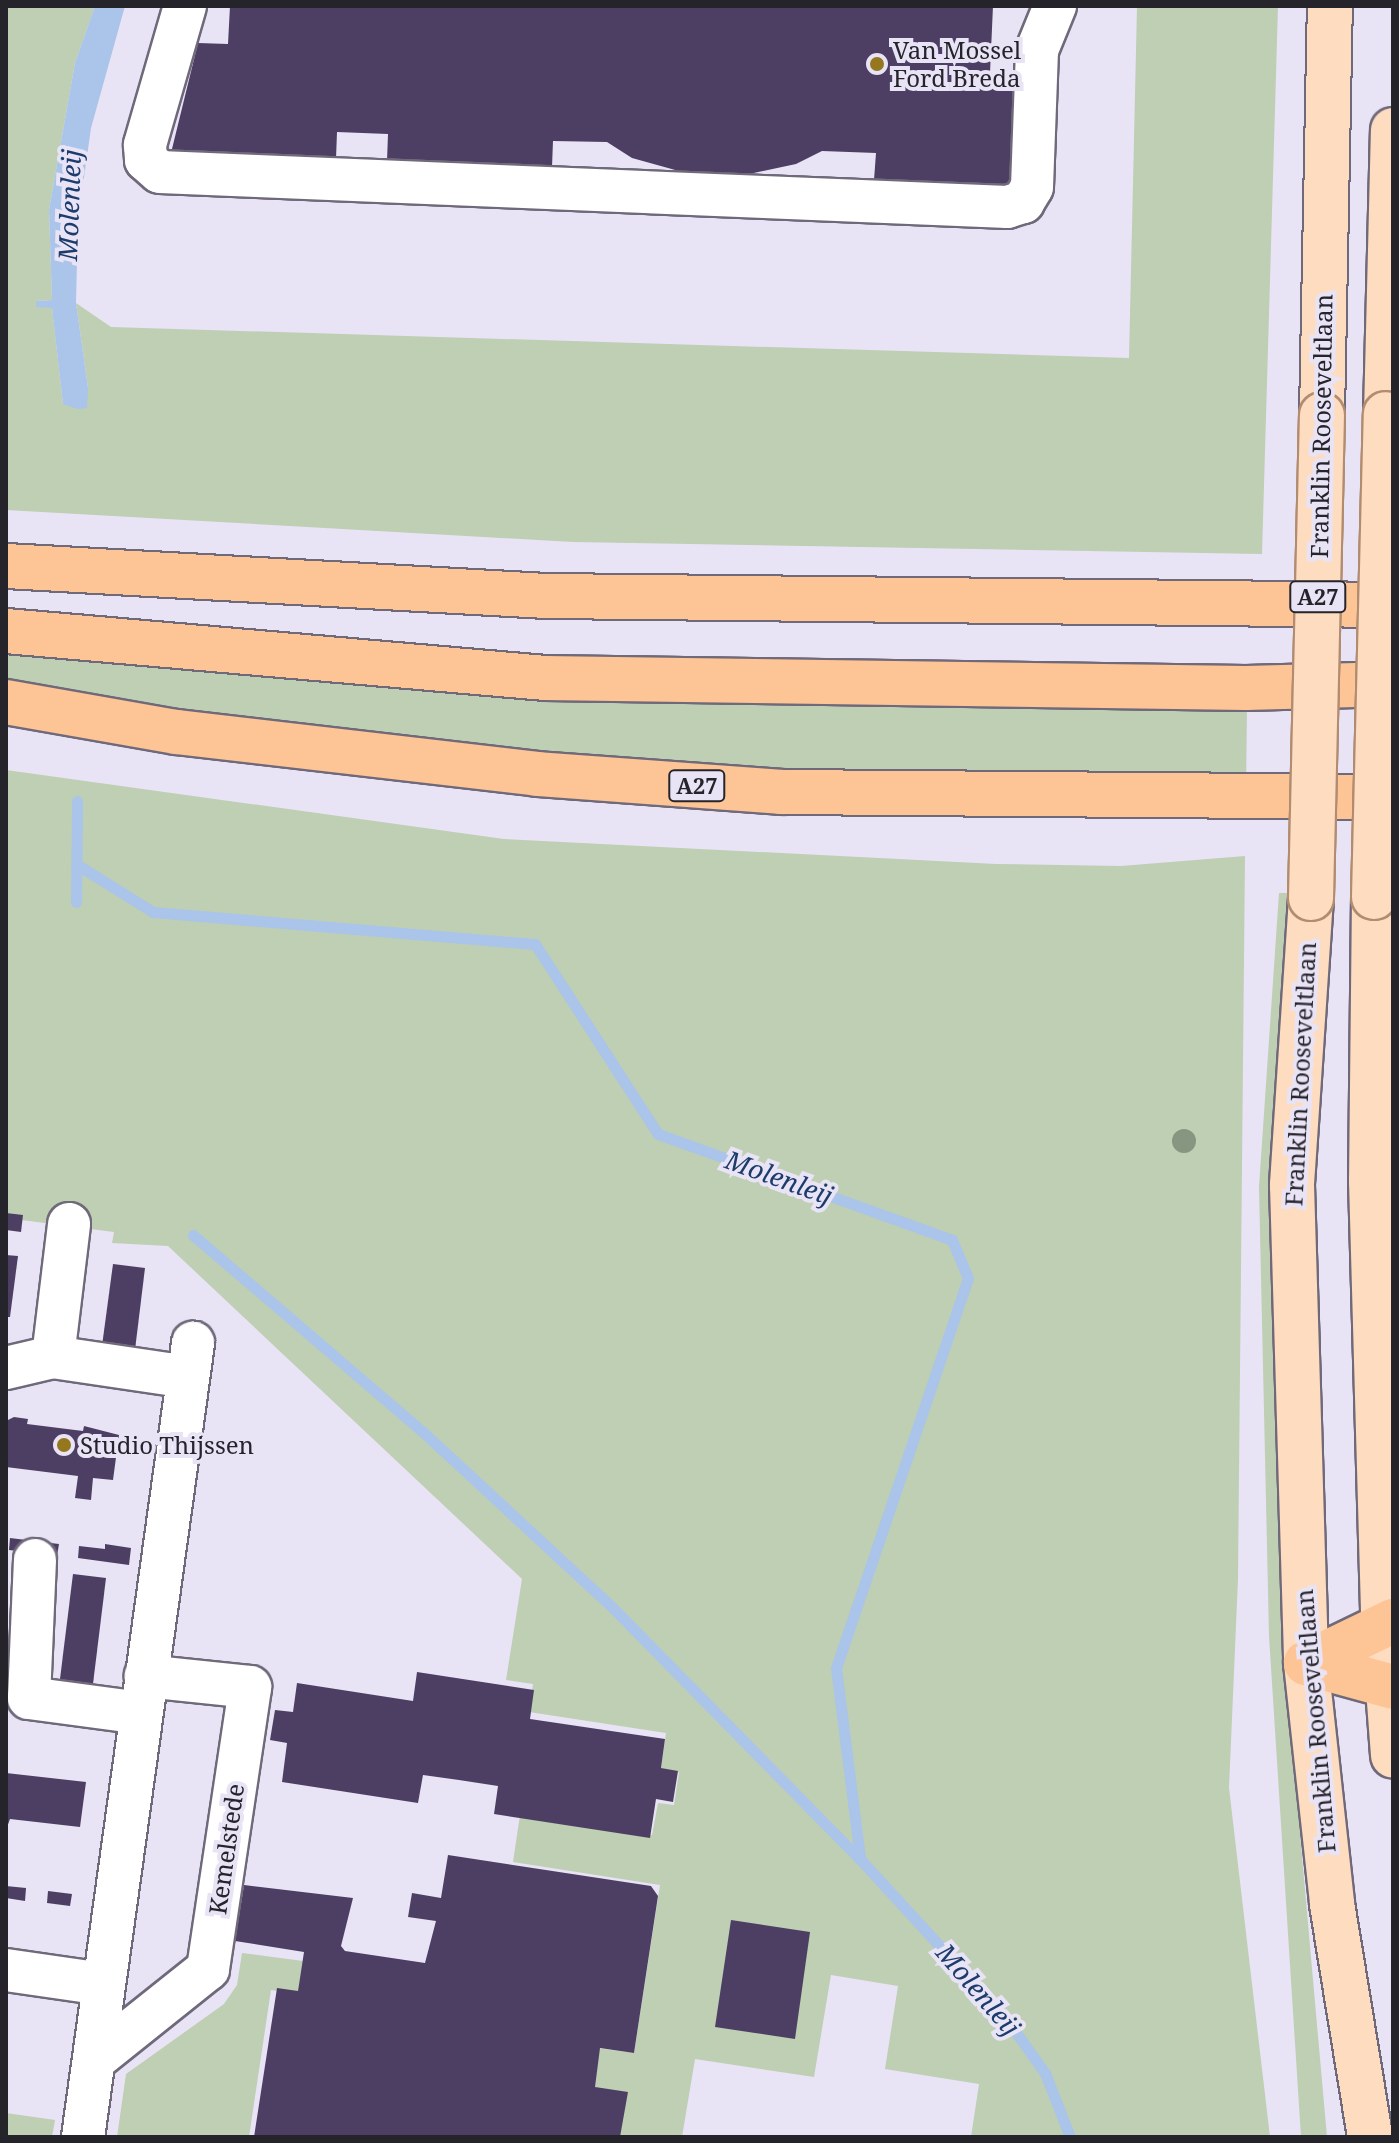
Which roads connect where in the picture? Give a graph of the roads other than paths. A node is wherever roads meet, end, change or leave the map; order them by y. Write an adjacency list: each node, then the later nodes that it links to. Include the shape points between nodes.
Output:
1 (185, 6): 2 (street, via 159,81 145,145 146,160 160,172 1007,207 1023,202 1032,187 1037,50)
2 (1055, 6)
3 (1330, 6): 18 (main road, Franklin Rooseveltlaan, bridge, via 1311,898 1292,1185)
4 (1393, 130): 17 (main road, bridge, via 1371,1181)
5 (6, 566): 8 (highway, A27, via 546,596)
6 (1393, 588): 8 (highway, A27)
7 (1393, 605): 8 (highway, A27)
8 (1243, 606)
9 (6, 631): 10 (highway, via 545,678 1246,688)
10 (1393, 684)
11 (6, 702): 12 (highway, A27, via 207,736 537,774 766,791)
12 (1393, 797)
13 (69, 1224): 14 (street)
14 (53, 1357): 15 (street); 21 (street, via 191,1360)
15 (6, 1368)
16 (35, 1560): 19 (street, Kemelstede)
17 (1388, 1622): 18 (highway); 20 (main road)
18 (1306, 1663): 20 (highway); 27 (main road, Franklin Rooseveltlaan, via 1326,1858)
19 (20, 1677): 21 (street, Kemelstede, via 29,1698)
20 (1389, 1687): 22 (main road)
21 (144, 1695): 24 (street); 25 (street, Kemelstede, via 250,1687 208,1969)
22 (1393, 1756)
23 (6, 1970): 24 (street)
24 (103, 1984): 25 (street)
25 (94, 2060): 26 (street)
26 (83, 2137)
27 (1370, 2137)

